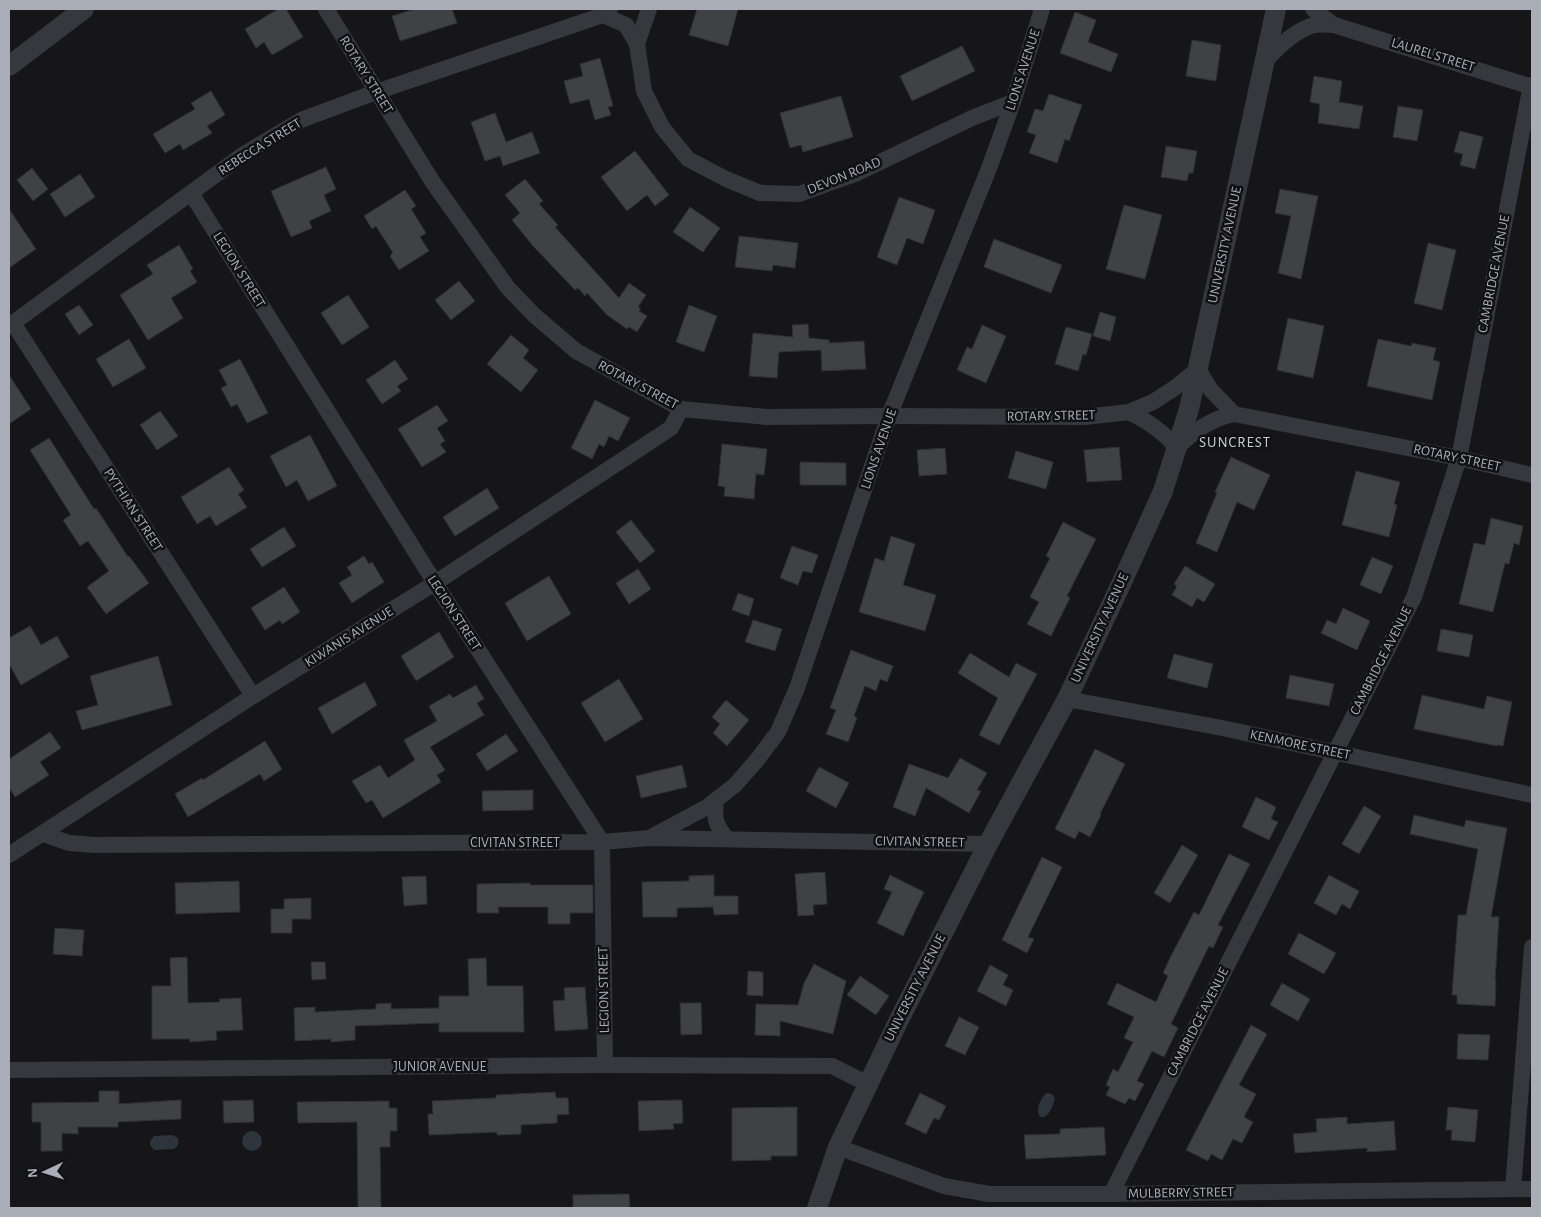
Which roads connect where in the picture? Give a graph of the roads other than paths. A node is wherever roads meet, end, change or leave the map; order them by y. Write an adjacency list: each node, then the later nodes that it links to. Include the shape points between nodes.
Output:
1 (84, 9): 11 (street)
2 (326, 9): 13 (street, ROTARY STREET)
3 (649, 9): 9 (street, DEVON ROAD)
4 (1042, 9): 14 (street, LIONS AVENUE)
5 (1276, 9): 10 (street, UNIVERSITY AVENUE)
6 (1313, 9): 8 (street)
7 (606, 12): 9 (street, via 626,25); 13 (street, REBECCA STREET)
8 (1334, 25): 10 (street, via 1315,25 1297,32); 12 (street, LAUREL STREET)
9 (637, 44): 14 (street, DEVON ROAD, via 644,91 662,126 688,159 760,193 799,194 855,174)
10 (1266, 60): 17 (street, UNIVERSITY AVENUE)
11 (9, 66)
12 (1532, 86): 23 (street, CAMBRIDGE AVENUE)
13 (376, 92): 15 (street, REBECCA STREET, via 300,120 244,154); 18 (street, ROTARY STREET, via 432,181 508,288 576,351)
14 (1013, 102): 21 (street, LIONS AVENUE)
15 (191, 193): 16 (street, REBECCA STREET); 25 (street, LEGION STREET)
16 (11, 324): 26 (street, PYTHIAN STREET)
17 (1198, 369): 19 (street, ROTARY STREET, via 1153,402); 20 (street, via 1211,390); 22 (street, UNIVERSITY AVENUE)
18 (681, 409): 21 (street, ROTARY STREET, via 767,418); 25 (street, KIWANIS AVENUE, via 671,428)
19 (1129, 412): 21 (street, ROTARY STREET, via 1085,417); 22 (street, via 1164,433)
20 (1234, 414): 22 (street, ROTARY STREET, via 1202,426); 23 (street, ROTARY STREET)
21 (889, 416): 30 (street, LIONS AVENUE, via 797,688 778,732 735,785)
22 (1177, 448): 27 (street, UNIVERSITY AVENUE, via 1163,491)
23 (1459, 458): 24 (street, ROTARY STREET); 28 (street, CAMBRIDGE AVENUE, via 1414,597)
24 (1532, 475)
25 (435, 583): 26 (street, KIWANIS AVENUE); 34 (street, LEGION STREET)
26 (253, 696): 31 (street, KIWANIS AVENUE)
27 (1066, 699): 28 (street, KENMORE STREET); 35 (street, UNIVERSITY AVENUE)
28 (1335, 753): 29 (street, KENMORE STREET); 44 (street, CAMBRIDGE AVENUE)
29 (1532, 796)
30 (716, 800): 32 (street, LIONS AVENUE); 33 (street, via 714,817)
31 (43, 834): 34 (street, CIVITAN STREET, via 69,843 94,845); 36 (street, KIWANIS AVENUE)
32 (650, 838): 33 (street, CIVITAN STREET); 34 (street, CIVITAN STREET)
33 (727, 839): 35 (street, CIVITAN STREET)
34 (602, 842): 38 (street, LEGION STREET)
35 (988, 844): 40 (street, UNIVERSITY AVENUE)
36 (9, 856)
37 (1532, 946): 42 (street)
38 (605, 1065): 39 (street, JUNIOR AVENUE); 40 (street, JUNIOR AVENUE, via 832,1066)
39 (9, 1074)
40 (868, 1084): 41 (street, UNIVERSITY AVENUE)
41 (838, 1147): 44 (street, MULBERRY STREET, via 944,1186 989,1194); 45 (street, UNIVERSITY AVENUE)
42 (1513, 1189): 43 (street, MULBERRY STREET); 44 (street, MULBERRY STREET)
43 (1532, 1189)
44 (1111, 1194)
45 (817, 1208)

